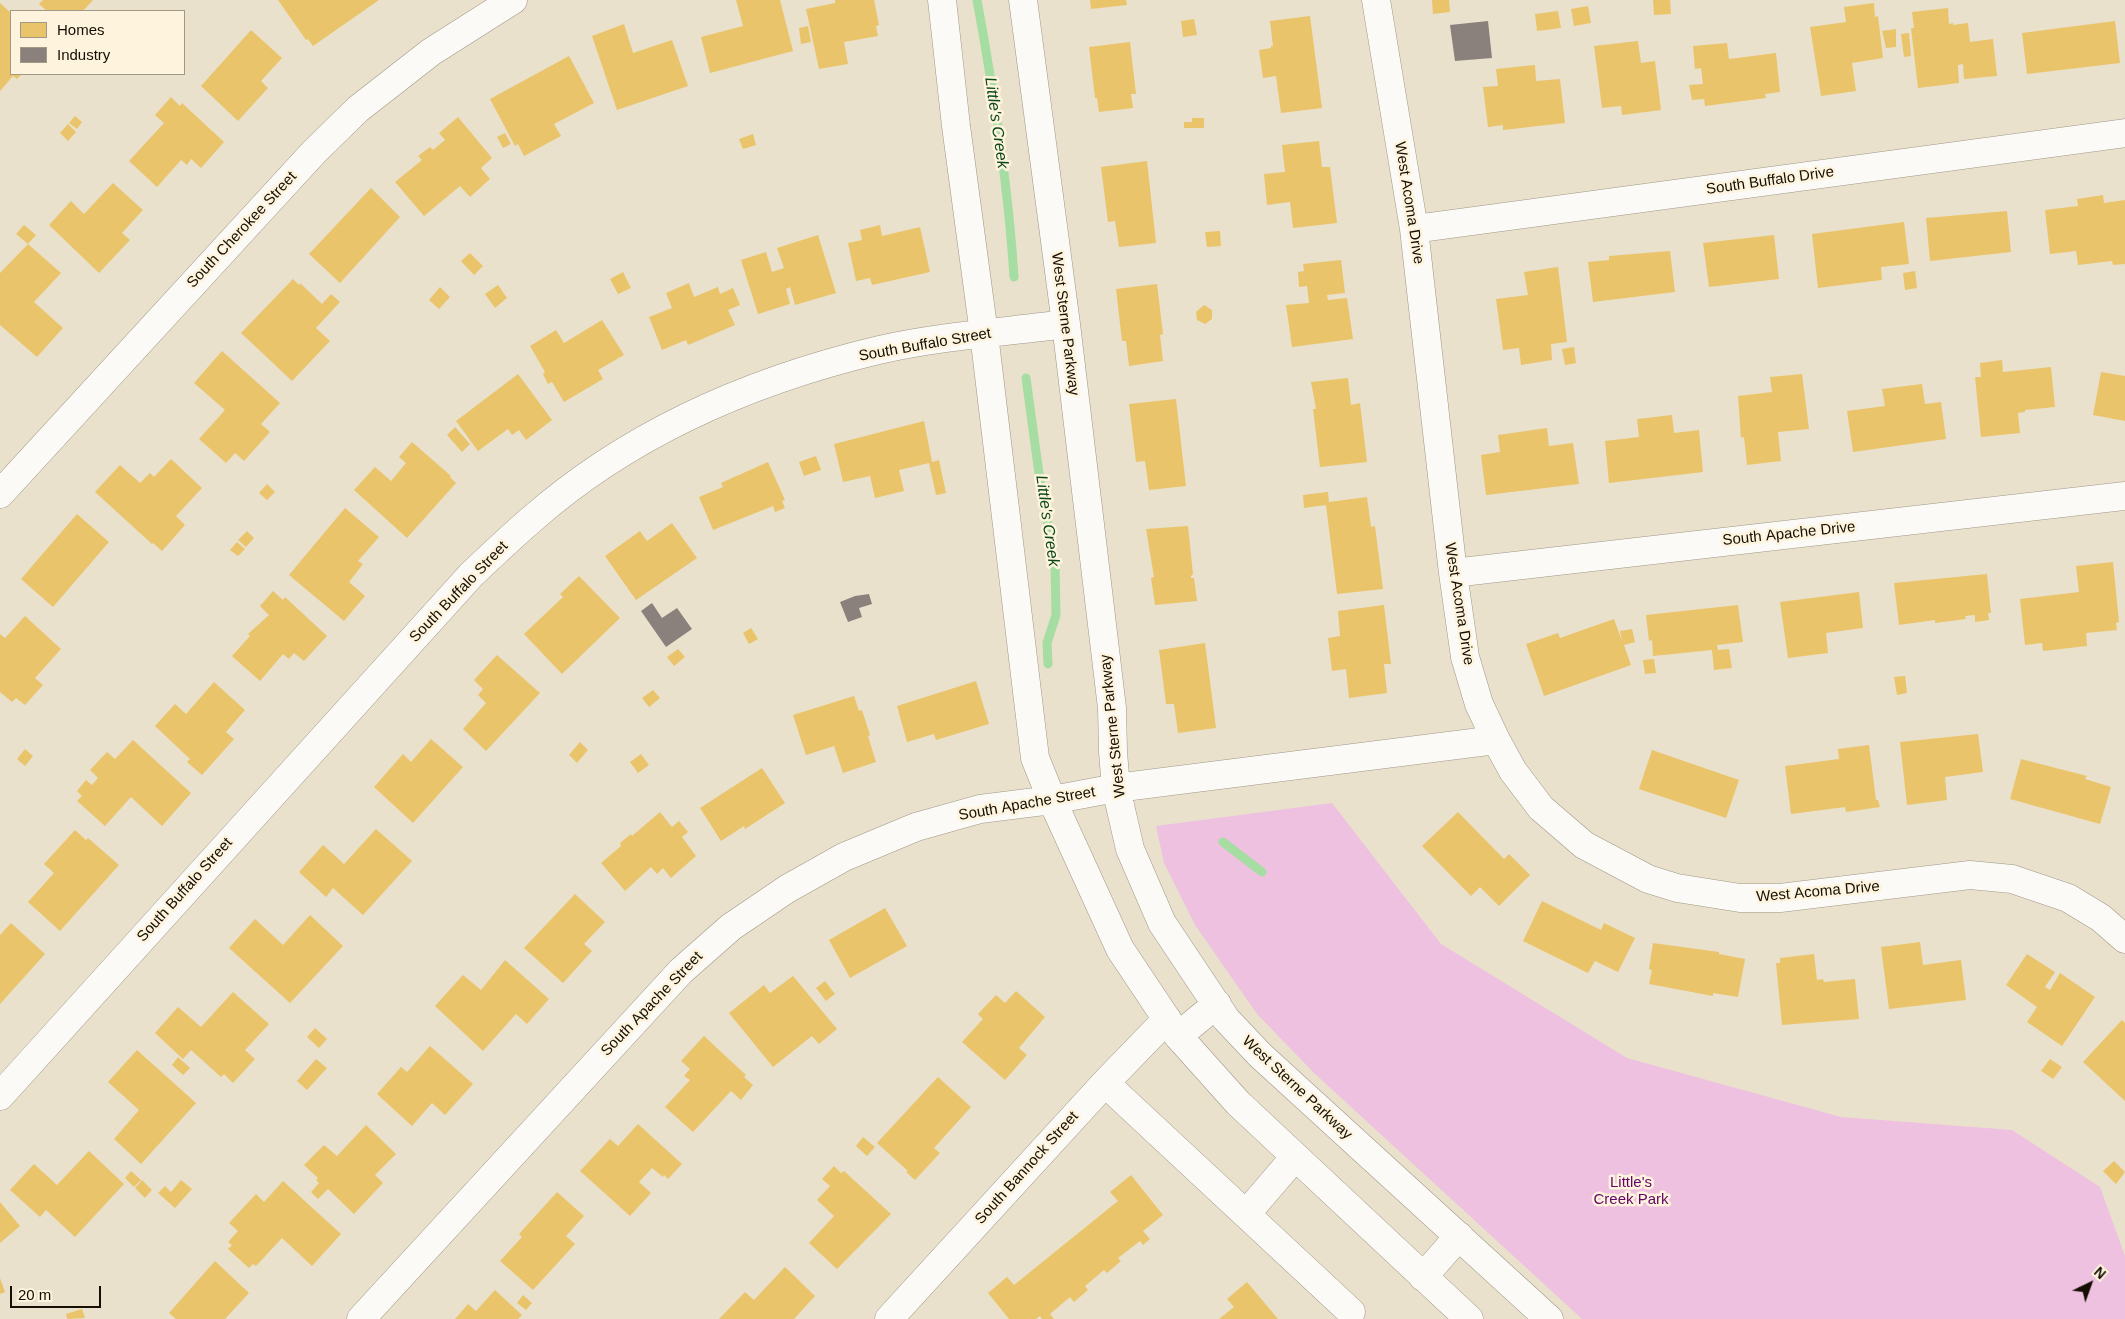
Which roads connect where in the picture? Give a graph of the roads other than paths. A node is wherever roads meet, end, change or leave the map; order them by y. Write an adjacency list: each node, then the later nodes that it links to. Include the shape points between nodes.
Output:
1 (513, 0): 9 (street, South Cherokee Street, via 431,52 358,109 314,152)
2 (942, 0): 8 (street)
3 (1023, 0): 7 (street, West Sterne Parkway)
4 (1376, 0): 6 (street, West Acoma Drive)
5 (2125, 133): 6 (street, South Buffalo Drive)
6 (1414, 229): 11 (street, West Acoma Drive)
7 (1066, 324): 8 (street, South Buffalo Street); 13 (street, West Sterne Parkway, via 1112,708)
8 (984, 334): 14 (street, via 1035,758); 19 (street, South Buffalo Street, via 880,350 799,371 734,396 658,432 599,468 533,518 471,575)
9 (0, 494)
10 (2125, 496): 11 (street, South Apache Drive)
11 (1453, 573): 12 (street, West Acoma Drive, via 1465,657 1478,704)
12 (1496, 740): 13 (street, South Apache Street); 15 (street, West Acoma Drive, via 1513,771 1541,808 1584,845 1677,888 1740,898 1780,898 1970,876 2012,878 2068,898 2101,918)
13 (1116, 788): 14 (street, South Apache Street); 16 (street, West Sterne Parkway, via 1130,849 1162,923)
14 (1052, 800): 17 (street, via 1120,949); 25 (street, South Apache Street, via 980,809 916,827 844,857 786,889 732,927 680,971)
15 (2125, 939)
16 (1217, 1004): 17 (street, South Bannock Street); 22 (street, West Sterne Parkway, via 1235,1030 1260,1056)
17 (1172, 1028): 18 (street, South Bannock Street); 20 (street, via 1238,1103)
18 (1105, 1083): 21 (street); 26 (street, South Bannock Street)
19 (0, 1096)
20 (1295, 1157): 21 (street); 23 (street)
21 (1246, 1214): 24 (street)
22 (1459, 1236): 23 (street); 28 (street, West Sterne Parkway)
23 (1423, 1276): 27 (street)
24 (1350, 1312)
25 (361, 1319)
26 (889, 1319)
27 (1469, 1319)
28 (1549, 1319)

